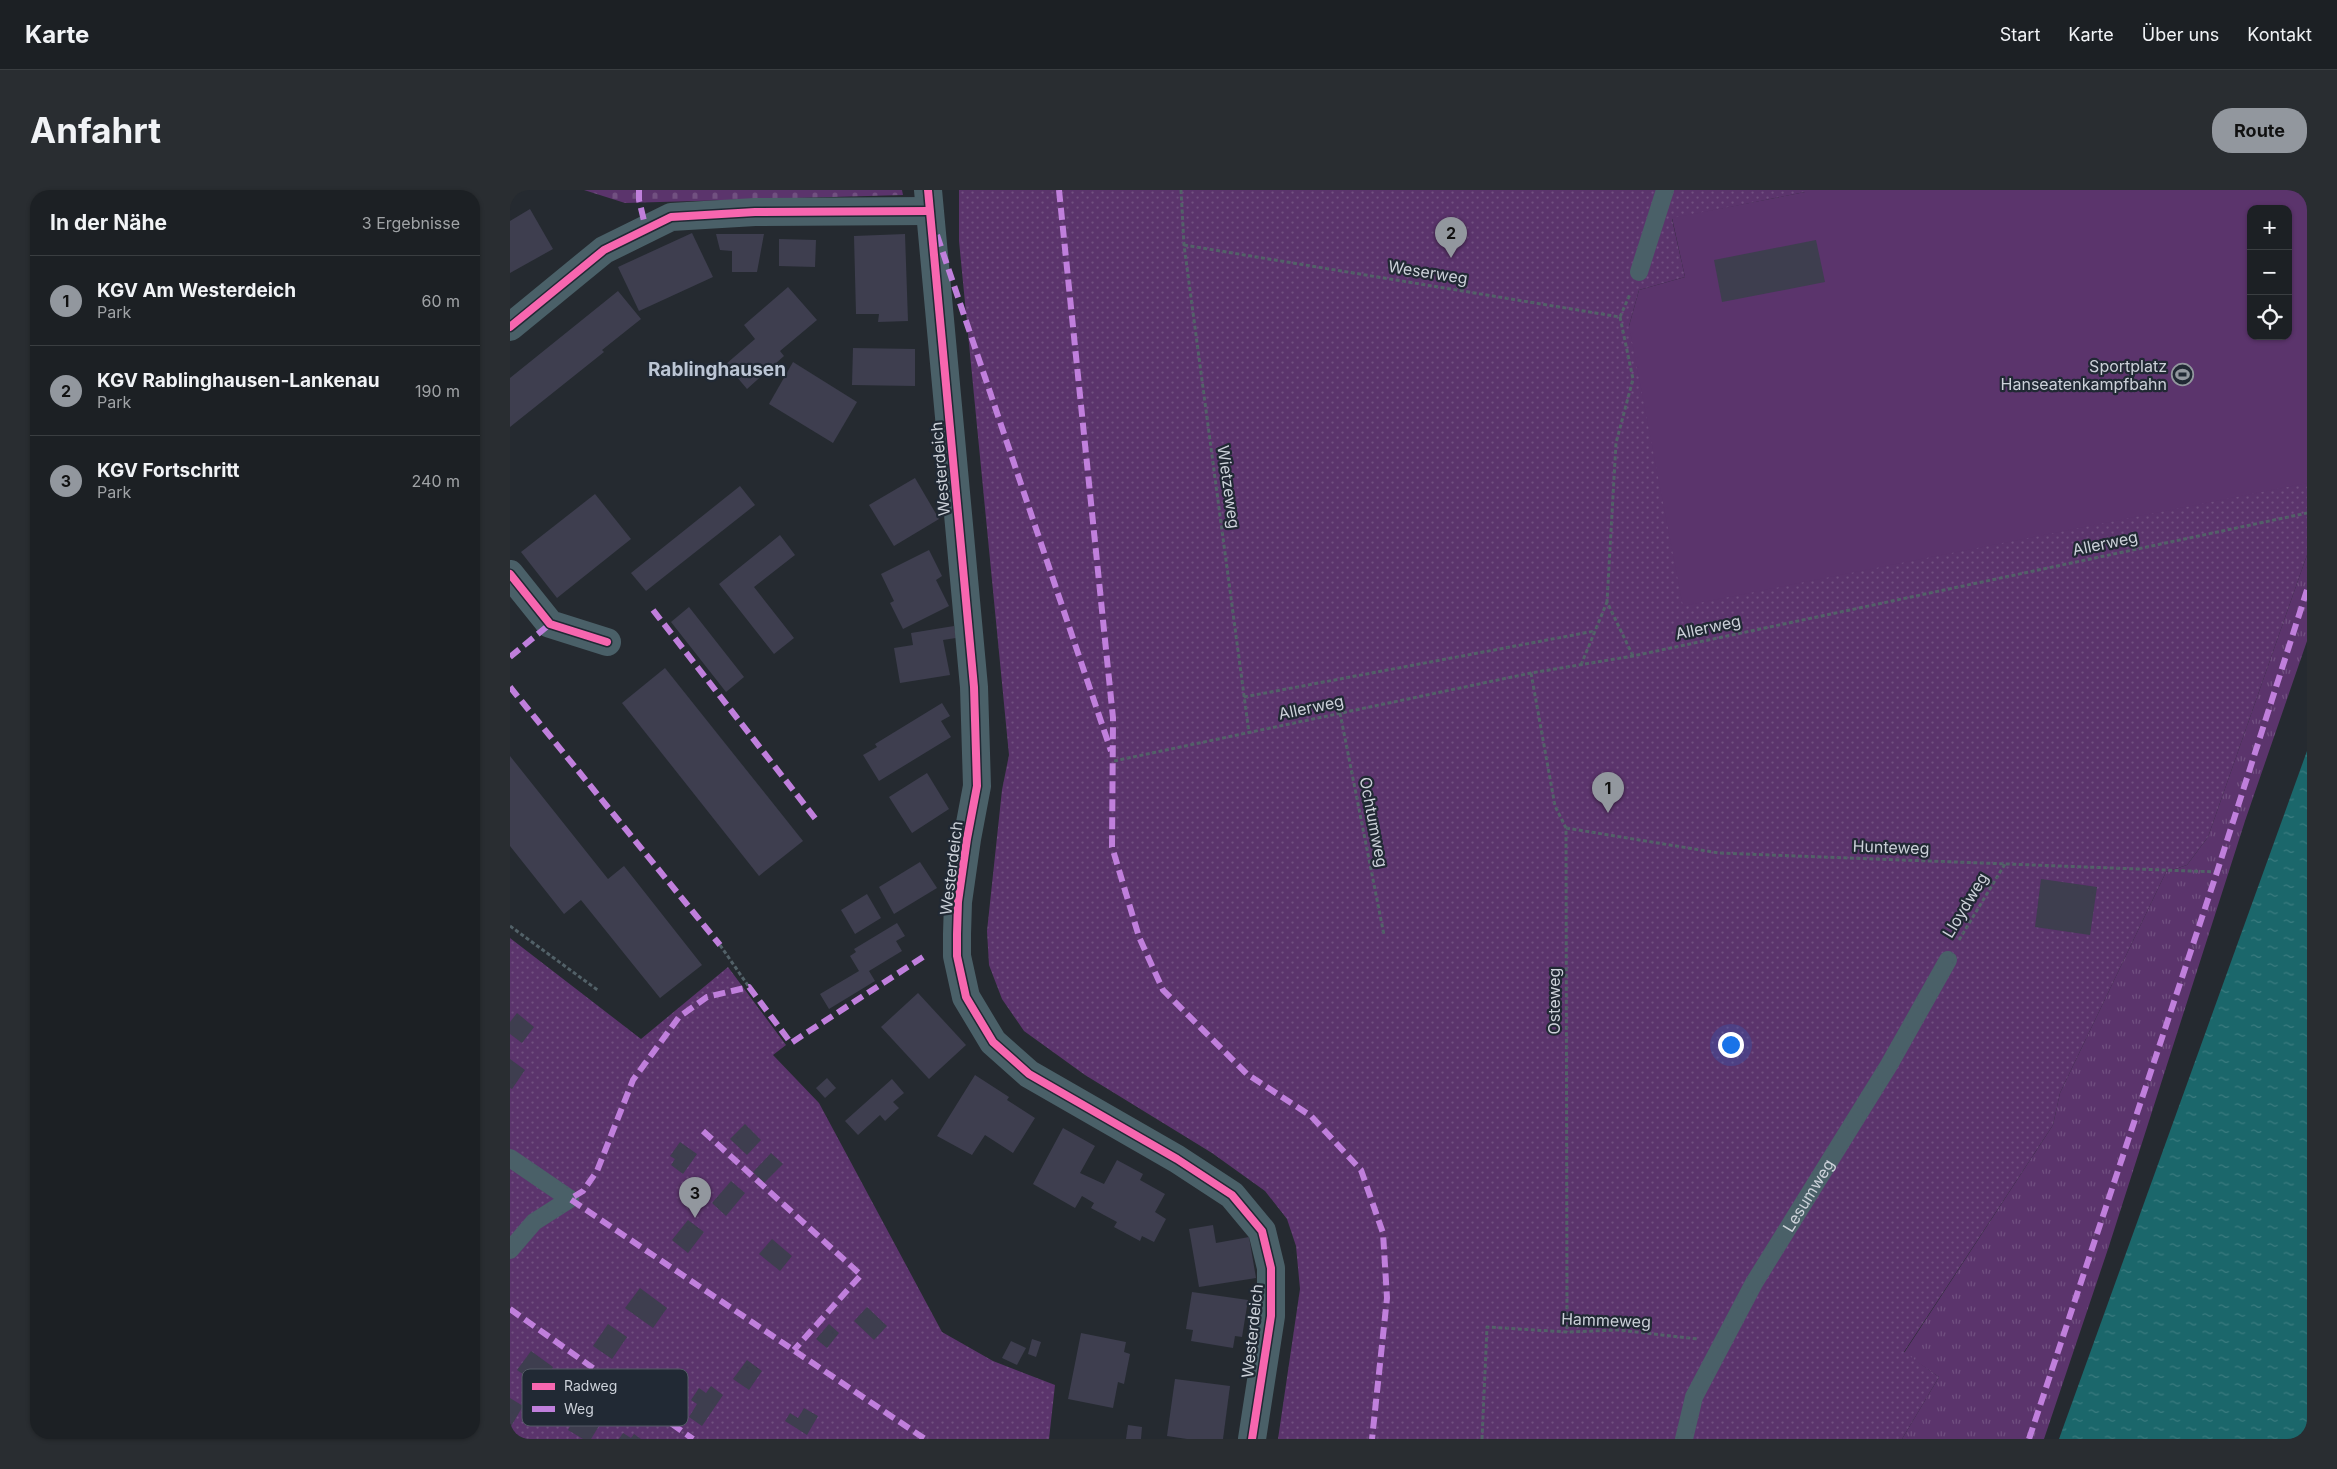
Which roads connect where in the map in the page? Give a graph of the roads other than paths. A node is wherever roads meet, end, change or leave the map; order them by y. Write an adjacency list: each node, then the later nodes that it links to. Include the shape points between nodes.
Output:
1 (1665, 190): 3 (lane)
2 (928, 200): 4 (street, via 671,217 604,250); 10 (street, Westerdeich, via 974,687 978,786 962,875 957,934 957,956 966,998 993,1042 1029,1074 1177,1159 1232,1195 1262,1231 1271,1268 1270,1316)
3 (1639, 272)
4 (510, 327)
5 (510, 574): 6 (street, via 550,624)
6 (606, 642)
7 (1948, 960): 11 (lane, Lesumweg, via 1890,1065 1754,1284 1694,1398)
8 (510, 1158): 9 (lane, via 570,1199 534,1222)
9 (510, 1250)
10 (1252, 1439)
11 (1684, 1439)

